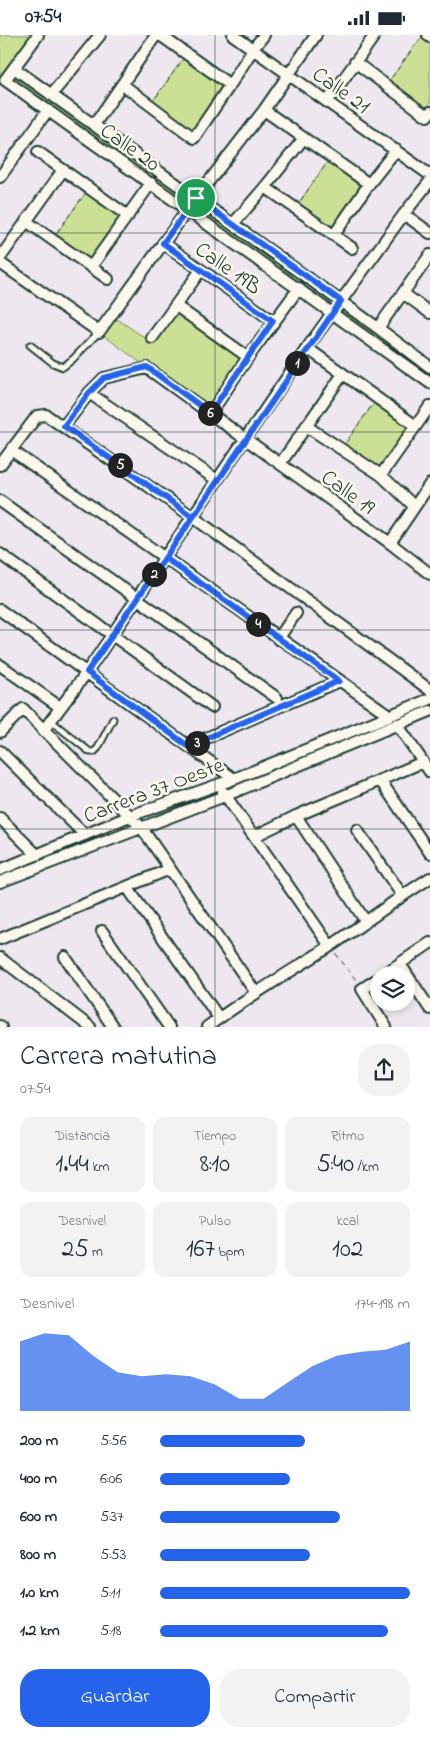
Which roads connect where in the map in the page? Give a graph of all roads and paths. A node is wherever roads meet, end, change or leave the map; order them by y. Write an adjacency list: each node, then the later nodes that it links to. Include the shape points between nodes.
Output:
1 (38, 35): 13 (street)
2 (100, 35): 19 (street)
3 (156, 35): 16 (street)
4 (160, 35): 11 (street)
5 (233, 35): 10 (street, Calle 21)
6 (264, 35): 10 (street)
7 (316, 35): 14 (street)
8 (375, 35): 12 (street)
9 (423, 35): 18 (path)
10 (252, 49): 14 (street, Calle 21); 17 (street)
11 (187, 53): 17 (street); 21 (path)
12 (355, 62): 18 (street); 20 (street)
13 (14, 68): 15 (street); 19 (street, Calle 20)
14 (290, 75): 20 (street, Calle 21); 23 (street)
15 (3, 84): 22 (street, Calle 20)
16 (122, 84): 21 (street); 25 (street)
17 (230, 85): 21 (street, via 194,137)
18 (386, 85): 24 (street)
19 (51, 95): 25 (street, Calle 20)
20 (327, 102): 27 (street, Calle 21)
21 (150, 105)
22 (48, 110): 32 (street); 34 (street, Calle 20)
23 (264, 110): 26 (street); 38 (street)
24 (429, 114)
25 (94, 125): 38 (street, Calle 20)
26 (304, 138): 29 (street); 36 (street)
27 (396, 151): 31 (street, Calle 21); 35 (street)
28 (38, 152): 30 (street)
29 (331, 157): 35 (street); 39 (path)
30 (63, 170): 37 (street); 43 (street)
31 (430, 175)
32 (0, 176)
33 (430, 181): 41 (street)
34 (151, 183): 40 (street, Calle 20); 42 (street)
35 (369, 184): 46 (street)
36 (266, 187): 39 (street); 44 (street)
37 (89, 188): 42 (street); 47 (path)
38 (196, 198): 40 (street); 44 (street, Calle 20)
39 (295, 208): 46 (street)
40 (187, 209): 48 (street); 56 (street, Calle 20)
41 (404, 214): 45 (street); 58 (street)
42 (128, 216): 53 (street)
43 (26, 221): 47 (street); 51 (street)
44 (233, 225): 58 (street, Calle 20)
45 (430, 233)
46 (334, 235): 49 (street)
47 (52, 240): 53 (street)
48 (163, 243): 54 (street, Calle 19B); 64 (street)
49 (352, 248)
50 (430, 255): 57 (street)
51 (0, 258)
52 (0, 263): 64 (street)
53 (91, 267): 55 (street)
54 (201, 269): 59 (street); 62 (street, Calle 19B)
55 (108, 279)
56 (299, 288): 60 (street, Calle 20); 62 (street)
57 (403, 293): 61 (street); 63 (street)
58 (341, 301): 60 (street); 63 (street, Calle 20)
59 (176, 306): 65 (street); 68 (street)
60 (333, 312): 67 (street); 71 (street, Calle 20)
61 (430, 313)
62 (273, 321): 68 (street)
63 (378, 328): 69 (street, Calle 20)
64 (99, 332): 66 (lane, via 64,367 53,363)
65 (152, 338)
66 (30, 345)
67 (307, 348): 70 (street); 79 (street)
68 (248, 357): 75 (street)
69 (430, 367)
70 (343, 374): 73 (street); 77 (street)
71 (430, 383)
72 (89, 393): 75 (street, Calle 19, via 104,378 147,367); 76 (street); 85 (street)
73 (377, 399): 78 (street); 80 (path)
74 (430, 406): 78 (street)
75 (210, 413): 79 (street, Calle 19)
76 (64, 426): 81 (street, via 46,415 37,416); 89 (street)
77 (306, 426): 80 (street); 82 (street)
78 (416, 426): 84 (street)
79 (246, 439): 82 (street, Calle 19); 85 (street)
80 (341, 449): 84 (street)
81 (10, 450): 83 (street); 92 (street)
82 (280, 464): 90 (street, Calle 19)
83 (0, 465)
84 (380, 475): 88 (street)
85 (217, 480): 89 (street)
86 (430, 483): 88 (street)
87 (0, 501): 94 (street)
88 (414, 506): 90 (street)
89 (193, 517): 92 (street); 102 (street)
90 (390, 543): 93 (street, Calle 19)
91 (0, 555): 97 (street)
92 (165, 558): 94 (street); 98 (street)
93 (428, 570)
94 (138, 598): 97 (street); 103 (street)
95 (0, 610): 100 (street)
96 (296, 613): 98 (street)
97 (112, 634): 100 (street); 106 (street)
98 (278, 639): 101 (street)
99 (0, 665): 105 (street)
100 (87, 672): 105 (street); 114 (street)
101 (339, 681): 108 (street); 114 (street)
102 (430, 690)
103 (277, 698)
104 (430, 699): 108 (street, Carrera 37 Oeste)
105 (60, 707): 110 (street)
106 (212, 707)
107 (430, 711): 111 (street, Carrera 37 Oeste)
108 (389, 715): 118 (street, Carrera 37 Oeste)
109 (113, 719): 110 (lane, via 98,748 90,752)
110 (50, 721): 112 (street)
111 (397, 725): 116 (street); 121 (street, Carrera 37 Oeste)
112 (43, 731): 113 (street, via 23,709); 122 (street)
113 (0, 732)
114 (188, 746): 118 (street)
115 (0, 751): 128 (street)
116 (423, 762): 117 (street); 119 (street)
117 (430, 772)
118 (234, 779): 120 (street, Carrera 37 Oeste)
119 (380, 780): 123 (street); 130 (street)
120 (216, 785): 121 (street); 122 (street, Carrera 37 Oeste)
121 (227, 795): 125 (street, Carrera 37 Oeste); 129 (street)
122 (130, 816): 125 (street); 128 (street, Carrera 37 Oeste)
123 (296, 816): 129 (street); 138 (street)
124 (0, 818): 126 (street)
125 (141, 827): 132 (street); 135 (street, Carrera 37 Oeste)
126 (5, 830): 131 (street)
127 (357, 830): 137 (street)
128 (85, 835): 131 (street, Carrera 37 Oeste)
129 (255, 837): 142 (street)
130 (430, 853)
131 (37, 855): 133 (street, Carrera 37 Oeste)
132 (170, 869): 136 (street); 149 (street)
133 (0, 870)
134 (430, 878): 137 (street)
135 (0, 882)
136 (127, 887): 140 (street); 151 (street)
137 (402, 895): 138 (street)
138 (366, 922): 142 (street)
139 (102, 931): 154 (street)
140 (0, 939)
141 (430, 943): 145 (street)
142 (330, 947): 148 (path); 149 (street)
143 (65, 957): 153 (street)
144 (0, 958): 152 (street)
145 (400, 964): 146 (street); 150 (street)
146 (397, 966)
147 (370, 984): 148 (street)
148 (362, 989): 156 (street)
149 (256, 993): 151 (street)
150 (430, 1009)
151 (220, 1018): 155 (street)
152 (90, 1027)
153 (113, 1027)
154 (169, 1027)
155 (207, 1027)
156 (386, 1027)

